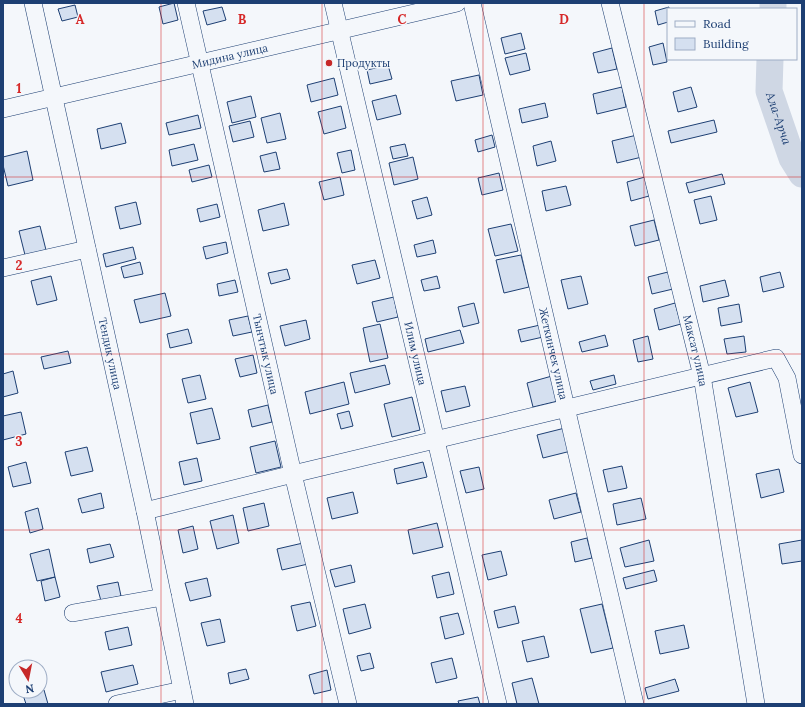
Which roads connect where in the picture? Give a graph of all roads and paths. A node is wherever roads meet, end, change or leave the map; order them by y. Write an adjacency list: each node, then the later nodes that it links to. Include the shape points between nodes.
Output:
1 (32, 3): 9 (street, Тендик улица)
2 (186, 3): 8 (street, Тынчтык улица)
3 (333, 3): 7 (street, Илим улица)
4 (457, 3): 7 (street, Мидина улица)
5 (472, 3): 14 (street, Жеткинчек улица)
6 (610, 3): 13 (street, Максат улица)
7 (339, 30): 8 (street, Мидина улица); 15 (street, Илим улица)
8 (199, 63): 9 (street, Мидина улица); 17 (street, Тынчтык улица)
9 (54, 96): 10 (street, Мидина улица); 11 (street, Тендик улица)
10 (3, 109)
11 (87, 249): 12 (street); 18 (street, Тендик улица)
12 (3, 268)
13 (702, 376): 14 (street); 16 (street, via 776,358 787,378); 26 (street, Максат улица)
14 (567, 408): 15 (street); 25 (street, Жеткинчек улица)
15 (436, 440): 17 (street); 24 (street, Илим улица)
16 (802, 455)
17 (293, 474): 18 (street); 23 (street, Тынчтык улица)
18 (145, 511): 19 (street, Тендик улица)
19 (163, 597): 20 (street); 21 (street, Тендик улица)
20 (73, 613)
21 (184, 697): 22 (street)
22 (117, 704)
23 (348, 704)
24 (498, 704)
25 (635, 704)
26 (756, 704)

